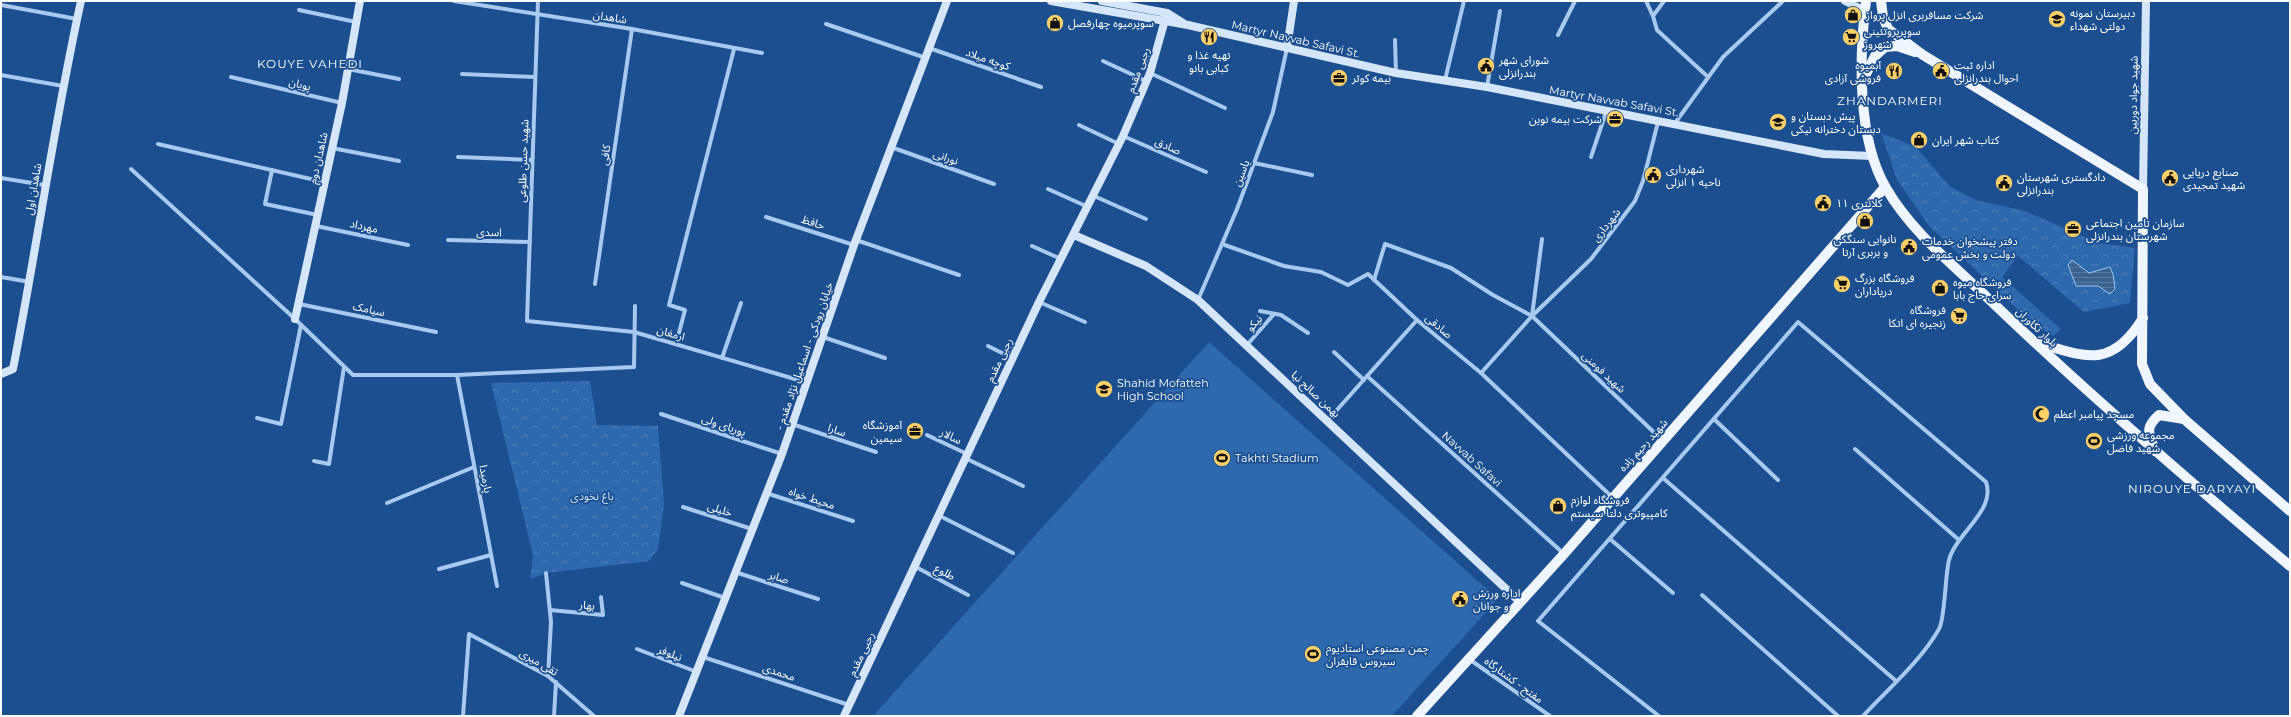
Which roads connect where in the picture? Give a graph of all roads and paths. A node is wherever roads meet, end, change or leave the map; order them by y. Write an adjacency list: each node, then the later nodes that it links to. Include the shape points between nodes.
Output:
1 (81, 1): 24 (street, شاهدان اول)
2 (360, 1): 26 (street, شاهدان دوم)
3 (454, 1): 22 (street, شاهدان)
4 (538, 1): 22 (street, شهید حسن طلوعی)
5 (947, 1): 32 (street, - خیابان رودکی - اسماعیل نژاد مقدم)
6 (1051, 1): 25 (street)
7 (1102, 1): 21 (street)
8 (1294, 1): 33 (street)
9 (1464, 1): 48 (street)
10 (1575, 1): 30 (street)
11 (1646, 1): 23 (street)
12 (1664, 1): 23 (street)
13 (1783, 1): 46 (street, via 1723,57)
14 (1845, 1): 18 (street)
15 (1882, 1): 36 (main road, via 1883,17 1888,29)
16 (2146, 1): 79 (street, شهید جواد دوربین)
17 (1, 5): 24 (street)
18 (1865, 6): 49 (main road, بلوار تکاوران)
19 (299, 10): 26 (street)
20 (1500, 11): 52 (street)
21 (1167, 13): 25 (street, رجبی مقدم); 28 (street)
22 (536, 14): 29 (street, شاهدان); 44 (street, شهید حسن طلوعی)
23 (1653, 16): 46 (street, via 1657,30)
24 (77, 19): 50 (street, شاهدان اول)
25 (1165, 21): 28 (street); 45 (street, رجبی مقدم)
26 (356, 22): 39 (street, شاهدان دوم)
27 (826, 24): 37 (street)
28 (1188, 25): 33 (street, Martyr Navvab Safavi St.)
29 (632, 29): 34 (street, شاهدان); 99 (street, کافی)
30 (1558, 35)
31 (1395, 40): 40 (street)
32 (929, 48): 37 (street, - خیابان رودکی - اسماعیل نژاد مقدم); 51 (street, کوچه میلاد)
33 (1287, 48): 40 (street, Martyr Navvab Safavi St.); 68 (street, یاسین, via 1273,112)
34 (734, 49): 35 (street, شاهدان); 119 (street, via 669,305 685,310)
35 (762, 53)
36 (1923, 55): 49 (main road, via 1897,46 1885,47 1875,56); 79 (main road)
37 (926, 58): 61 (street, - خیابان رودکی - اسماعیل نژاد مقدم)
38 (1103, 61): 45 (street)
39 (348, 69): 47 (street); 53 (street, شاهدان دوم)
40 (1396, 73): 48 (street, Martyr Navvab Safavi St.)
41 (462, 74): 44 (street)
42 (1, 75): 50 (street)
43 (231, 77): 53 (street, پویان)
44 (535, 77): 66 (street, شهید حسن طلوعی)
45 (1149, 77): 54 (street); 59 (street, رجبی مقدم)
46 (1708, 78): 57 (street)
47 (399, 79)
48 (1445, 80): 52 (street, Martyr Navvab Safavi St.)
49 (1862, 81): 63 (main road, بلوار تکاوران)
50 (64, 86): 76 (street, شاهدان اول)
51 (1041, 87)
52 (1487, 87): 55 (street, Martyr Navvab Safavi St.)
53 (342, 103): 62 (street, شاهدان دوم)
54 (1225, 108)
55 (1606, 112): 56 (street, Martyr Navvab Safavi St.); 65 (street)
56 (1658, 122): 57 (street, Martyr Navvab Safavi St.); 107 (street, شهرداری, via 1643,181 1635,201 1591,259)
57 (1675, 123): 63 (street, Martyr Navvab Safavi St., via 1824,154)
58 (1079, 125): 59 (street, صادق)
59 (1121, 140): 71 (street, صادق); 80 (street, رجبی مقدم)
60 (158, 144): 70 (street)
61 (891, 147): 75 (street, نورانی); 90 (street, - خیابان رودکی - اسماعیل نژاد مقدم)
62 (332, 148): 67 (street); 74 (street, شاهدان دوم)
63 (1872, 156): 77 (main road, بلوار تکاوران)
64 (458, 157): 66 (street)
65 (1591, 157)
66 (532, 160): 89 (street, شهید حسن طلوعی)
67 (398, 161)
68 (1254, 163): 72 (street); 91 (street, یاسین)
69 (131, 169): 109 (street)
70 (272, 170): 74 (street); 82 (street, via 265,204)
71 (1206, 172)
72 (1312, 175)
73 (1, 178): 76 (street)
74 (324, 182): 82 (street, شاهدان دوم)
75 (994, 184)
76 (44, 185): 98 (street, شاهدان اول)
77 (1886, 187): 118 (main road, بلوار تکاوران, via 1909,222); 139 (main road, شهید رحیم زاده)
78 (1048, 189): 81 (street)
79 (2143, 189): 108 (main road)
80 (1094, 196): 81 (street, رجبی مقدم); 84 (street)
81 (1088, 208): 86 (street, رجبی مقدم)
82 (318, 215): 85 (street, شاهدان دوم)
83 (766, 217): 90 (street, حافظ)
84 (1146, 219)
85 (316, 226): 92 (street, مهرداد); 103 (street, شاهدان دوم)
86 (1074, 235): 94 (street, رجبی مقدم); 100 (street, بهمن صالح نیا, via 1146,266)
87 (1542, 239): 107 (street)
88 (448, 240): 89 (street, اسدی)
89 (530, 242): 111 (street, شهید حسن طلوعی)
90 (855, 243): 95 (street, حافظ); 117 (street, - خیابان رودکی - اسماعیل نژاد مقدم)
91 (1222, 244): 97 (street, via 1284,266 1321,272 1348,285 1368,274); 100 (street, یاسین)
92 (408, 245)
93 (1032, 246): 94 (street)
94 (1061, 260): 101 (street, رجبی مقدم)
95 (959, 275)
96 (1, 277): 98 (street)
97 (1374, 280): 107 (street, شهید فومنی, via 1386,244 1451,268); 110 (street, صادقی)
98 (30, 282): 127 (street, شاهدان اول, via 13,369)
99 (595, 284)
100 (1198, 300): 120 (street, بهمن صالح نیا)
101 (1039, 302): 112 (street); 125 (street, رجبی مقدم)
102 (741, 303): 123 (street)
103 (299, 304): 109 (street, شاهدان دوم); 114 (street, سیامک)
104 (635, 306): 115 (street)
105 (1260, 311): 106 (street)
106 (1274, 314): 116 (street, via 1281,315); 120 (street, نیکو)
107 (1532, 316): 128 (street, شهرداری); 139 (street, شهید فومنی)
108 (2143, 318): 118 (main road, via 2128,339 2114,351 2102,355 2080,355); 135 (main road, via 2142,364 2150,384)
109 (295, 319): 113 (street)
110 (1418, 320): 128 (street, صادقی); 130 (street)
111 (527, 321): 115 (street, ارمغان)
112 (1085, 322)
113 (301, 325): 126 (street); 133 (street, via 281,424)
114 (436, 332)
115 (634, 332): 119 (street, ارمغان); 129 (street, via 634,368)
116 (1308, 333)
117 (823, 337): 124 (street); 131 (street, - خیابان رودکی - اسماعیل نژاد مقدم)
118 (2032, 340): 142 (main road, بلوار تکاوران)
119 (676, 344): 123 (street, ارمغان)
120 (1247, 345): 136 (street, بهمن صالح نیا)
121 (988, 346): 125 (street)
122 (1334, 352): 130 (street, Navvab Safavi)
123 (722, 358): 131 (street, ارمغان)
124 (885, 358)
125 (1012, 358): 144 (street, رجبی مقدم)
126 (344, 367): 129 (street, via 352,375); 145 (street, via 329,464)
127 (1, 374)
128 (1481, 374): 151 (street, صادقی)
129 (457, 375): 146 (street, پارمیدا)
130 (1366, 378): 136 (street); 161 (street, Navvab Safavi)
131 (805, 382): 137 (street, - خیابان رودکی - اسماعیل نژاد مقدم)
132 (661, 414): 143 (street, پوریای ولی)
133 (256, 418)
134 (1714, 419): 147 (street); 148 (street); 159 (street, via 1798,322 1986,482 1989,491 1986,502)
135 (2184, 419): 142 (main road, via 2159,415 2152,422 2148,431); 154 (main road)
136 (1328, 420): 176 (street, بهمن صالح نیا)
137 (792, 424): 141 (street, سارا); 143 (street, - خیابان رودکی - اسماعیل نژاد مقدم)
138 (927, 434): 144 (street, سالار)
139 (1663, 441): 151 (main road, شهید رحیم زاده)
140 (1856, 449): 159 (street)
141 (876, 452)
142 (2155, 452): 164 (main road, بلوار تکاوران)
143 (782, 454): 150 (street, - خیابان رودکی - اسماعیل نژاد مقدم)
144 (966, 456): 149 (street, سالار); 155 (street, رجبی مقدم)
145 (314, 462)
146 (474, 467): 152 (street); 162 (street, پارمیدا)
147 (1664, 478): 158 (street); 183 (street)
148 (1778, 480)
149 (1023, 486)
150 (766, 493): 156 (street, محیط خواه); 157 (street, - خیابان رودکی - اسماعیل نژاد مقدم)
151 (1613, 497): 161 (main road, شهید رحیم زاده)
152 (387, 503)
153 (683, 507): 157 (street, خلیلی)
154 (2290, 511)
155 (938, 515): 160 (street); 163 (street, رجبی مقدم)
156 (853, 521)
157 (752, 529): 166 (street, - خیابان رودکی - اسماعیل نژاد مقدم)
158 (1610, 539): 170 (street); 193 (street, via 1538,621)
159 (1959, 540): 183 (street, via 1949,559 1940,627 1928,647)
160 (1012, 553)
161 (1564, 554): 176 (main road, شهید رحیم زاده)
162 (492, 555): 165 (street); 169 (street, پارمیدا)
163 (914, 566): 171 (street, طلوع); 185 (street, رجبی مقدم)
164 (2290, 566)
165 (439, 569)
166 (735, 572): 174 (street, - خیابان رودکی - اسماعیل نژاد مقدم); 175 (street, صابر)
167 (546, 573): 177 (street)
168 (682, 583): 174 (street)
169 (497, 586)
170 (1673, 593)
171 (968, 595)
172 (1702, 595): 194 (street)
173 (601, 597): 177 (street, بهار, via 603,615)
174 (725, 598): 179 (street, - خیابان رودکی - اسماعیل نژاد مقدم)
175 (818, 599)
176 (1520, 602): 180 (main road, شهید رحیم زاده)
177 (550, 610): 182 (street)
178 (637, 649): 181 (street, نیلوفر)
179 (703, 657): 181 (street, - خیابان رودکی - اسماعیل نژاد مقدم); 185 (street, محمدی)
180 (1469, 658): 191 (main road, شهید رحیم زاده); 192 (street, مفتح - کشتارگاه)
181 (697, 672): 189 (street, - خیابان رودکی - اسماعیل نژاد مقدم)
182 (548, 676): 184 (street, تقی میری); 186 (street, تقی میری, via 469,634)
183 (1896, 681): 195 (street)
184 (556, 682): 187 (street); 188 (street, تقی میری)
185 (850, 705): 190 (street, رجبی مقدم)
186 (463, 716)
187 (554, 716)
188 (594, 716)
189 (679, 716)
190 (844, 716)
191 (1417, 716)
192 (1550, 716)
193 (1659, 716)
194 (1838, 716)
195 (1863, 716)

